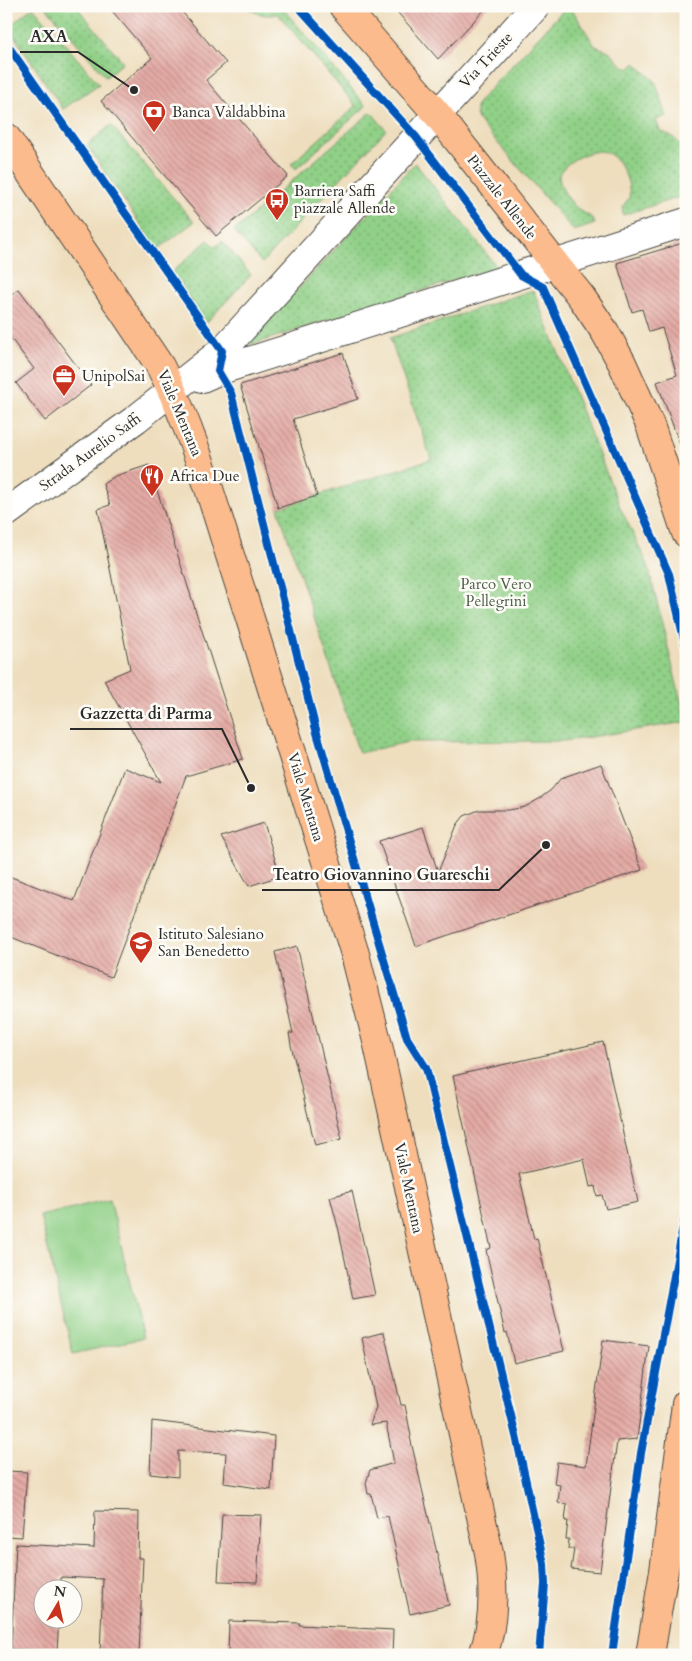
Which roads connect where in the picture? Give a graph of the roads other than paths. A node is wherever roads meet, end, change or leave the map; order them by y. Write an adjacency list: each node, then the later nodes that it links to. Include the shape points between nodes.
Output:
1 (343, 6): 3 (main road, Piazzale Allende)
2 (536, 6): 3 (street, Via Trieste)
3 (437, 114): 6 (main road, Piazzale Allende); 7 (street, via 222,351)
4 (6, 137): 7 (main road, Viale Mentana, via 160,366)
5 (686, 222): 6 (street)
6 (555, 264): 7 (street, via 218,371); 8 (main road, Piazzale Allende, via 587,305 622,364)
7 (173, 391): 9 (street, Strada Aurelio Saffi); 12 (main road, Viale Mentana, via 202,467 368,1000 489,1553 492,1603)
8 (681, 506): 10 (main road, Piazzale Allende)
9 (6, 513)
10 (686, 533)
11 (686, 1404): 13 (main road)
12 (484, 1653)
13 (650, 1655)

